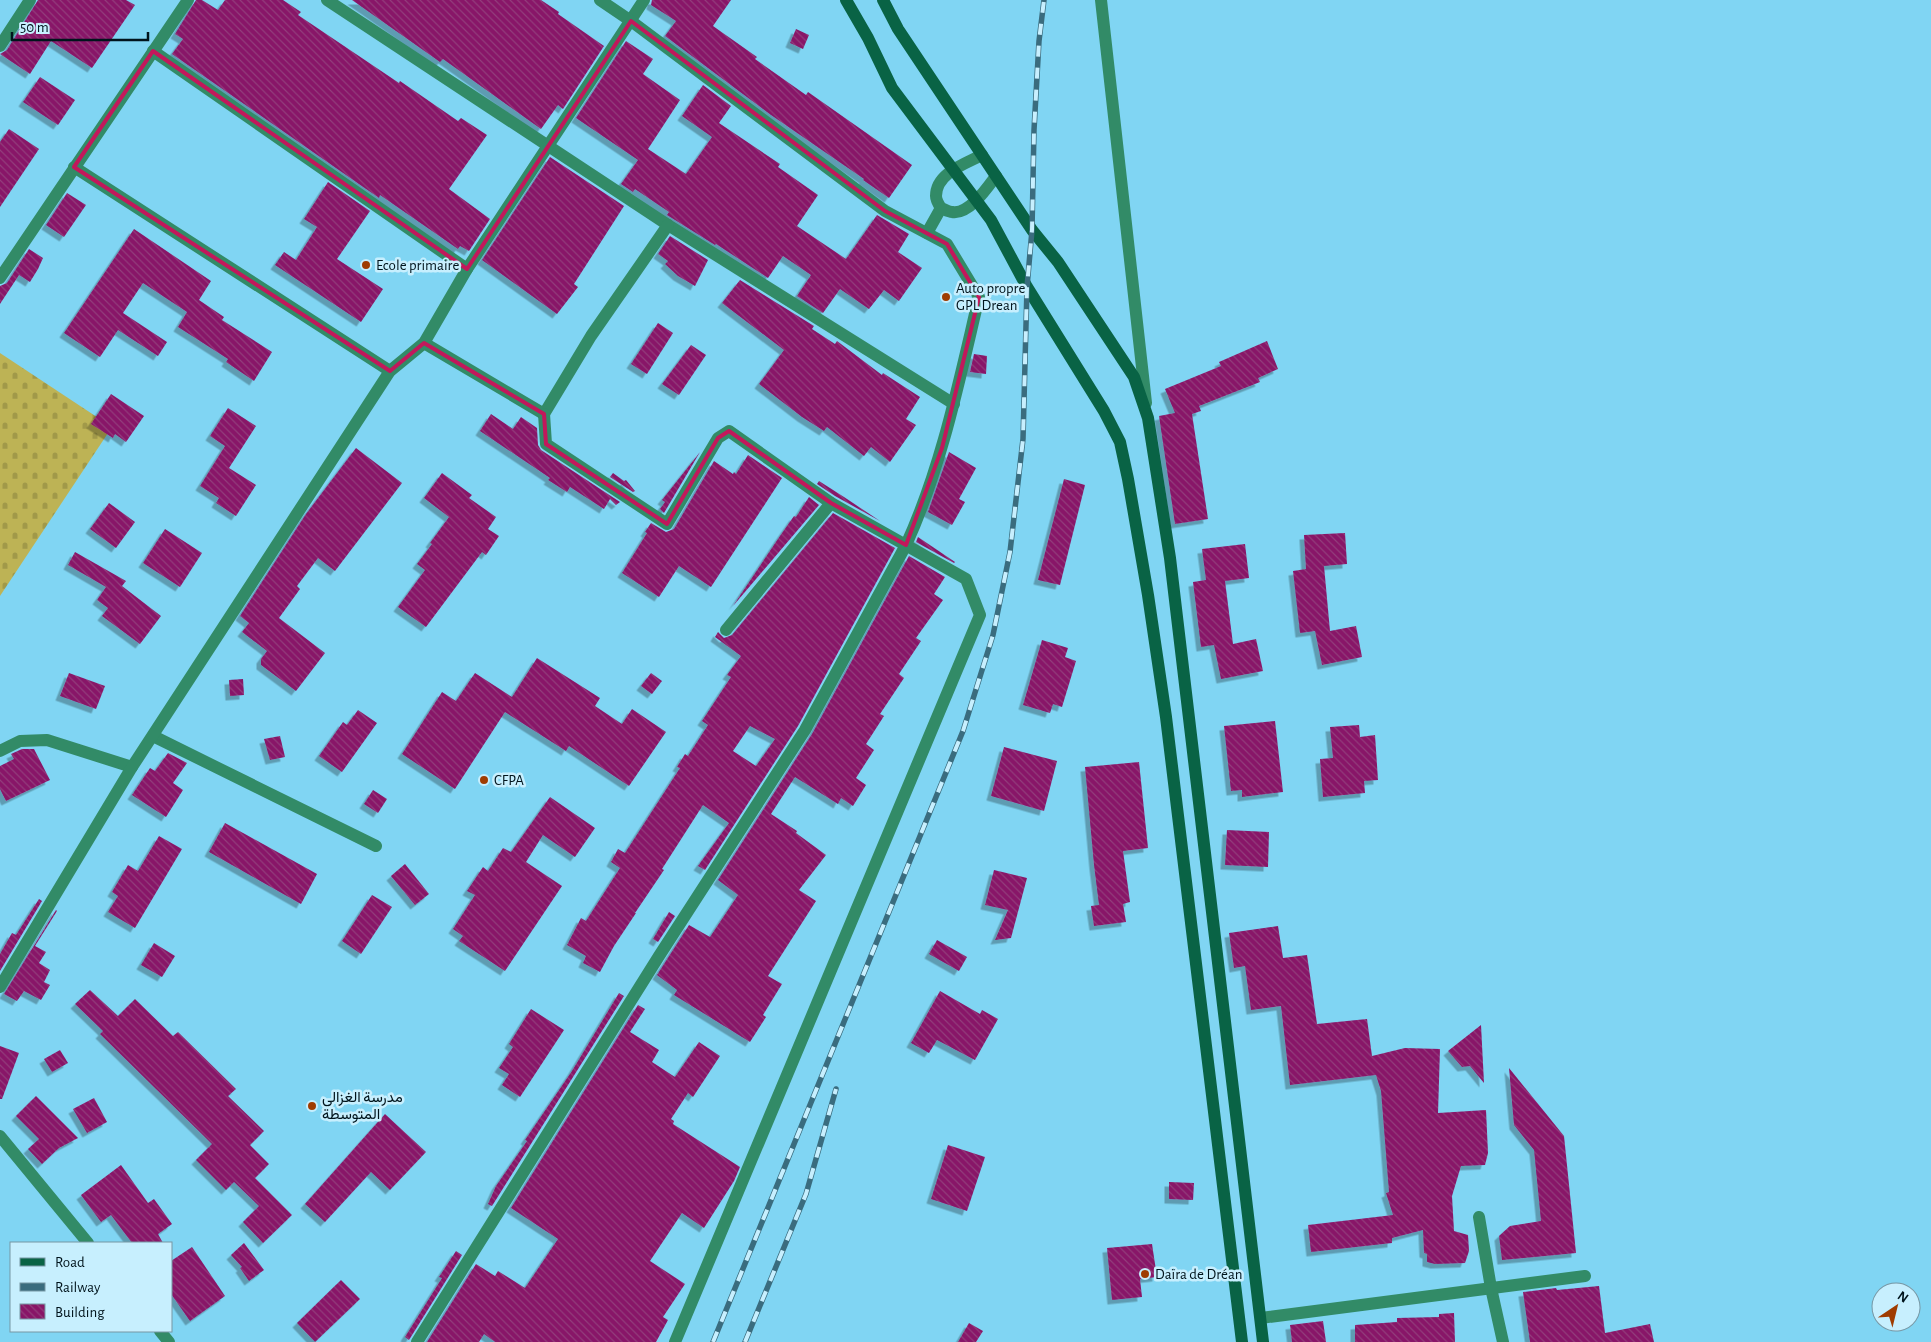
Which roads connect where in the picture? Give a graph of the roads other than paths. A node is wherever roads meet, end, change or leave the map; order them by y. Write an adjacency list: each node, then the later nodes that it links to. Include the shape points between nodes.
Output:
1 (30, 0): 10 (street)
2 (188, 0): 11 (street)
3 (328, 0): 12 (street)
4 (600, 0): 9 (street)
5 (644, 0): 9 (street)
6 (846, 0): 15 (main road, via 892,88)
7 (883, 0): 13 (main road, via 898,29)
8 (1101, 0): 27 (street)
9 (631, 21): 12 (street); 20 (street, via 886,211)
10 (0, 46)
11 (153, 51): 14 (street); 21 (street)
12 (547, 146): 19 (street); 21 (street)
13 (982, 155): 15 (street); 16 (main road)
14 (74, 167): 22 (street); 24 (street)
15 (954, 169): 17 (main road); 18 (street, via 940,181 936,197)
16 (996, 176): 17 (street); 27 (main road, via 1134,377)
17 (978, 201): 18 (street, via 953,213); 46 (main road, via 992,220 1027,287 1100,403 1120,442 1147,586 1166,717)
18 (941, 208): 20 (street)
19 (668, 225): 25 (street); 26 (street, via 591,336)
20 (927, 234): 25 (street, via 947,244 979,297)
21 (467, 269): 23 (street)
22 (0, 278)
23 (424, 343): 24 (street); 26 (street)
24 (390, 371): 31 (street)
25 (954, 404): 29 (street, via 923,506)
26 (544, 414): 28 (street, via 546,444 667,524 718,438 730,431)
27 (1148, 418): 41 (main road, via 1170,558)
28 (830, 502): 29 (street); 30 (street)
29 (906, 545): 44 (street, via 805,730); 45 (street, via 966,579 980,615)
30 (726, 630)
31 (153, 736): 33 (street); 34 (street)
32 (0, 750): 33 (street, via 20,740 48,740)
33 (132, 767): 35 (street)
34 (376, 846)
35 (0, 987)
36 (0, 1136): 38 (street)
37 (1479, 1217): 40 (street)
38 (87, 1242)
39 (1585, 1276): 40 (street)
40 (1491, 1288): 41 (street); 48 (street)
41 (1261, 1318): 47 (main road)
42 (161, 1332): 43 (street)
43 (169, 1342)
44 (417, 1342)
45 (675, 1342)
46 (1242, 1342)
47 (1263, 1342)
48 (1503, 1342)

